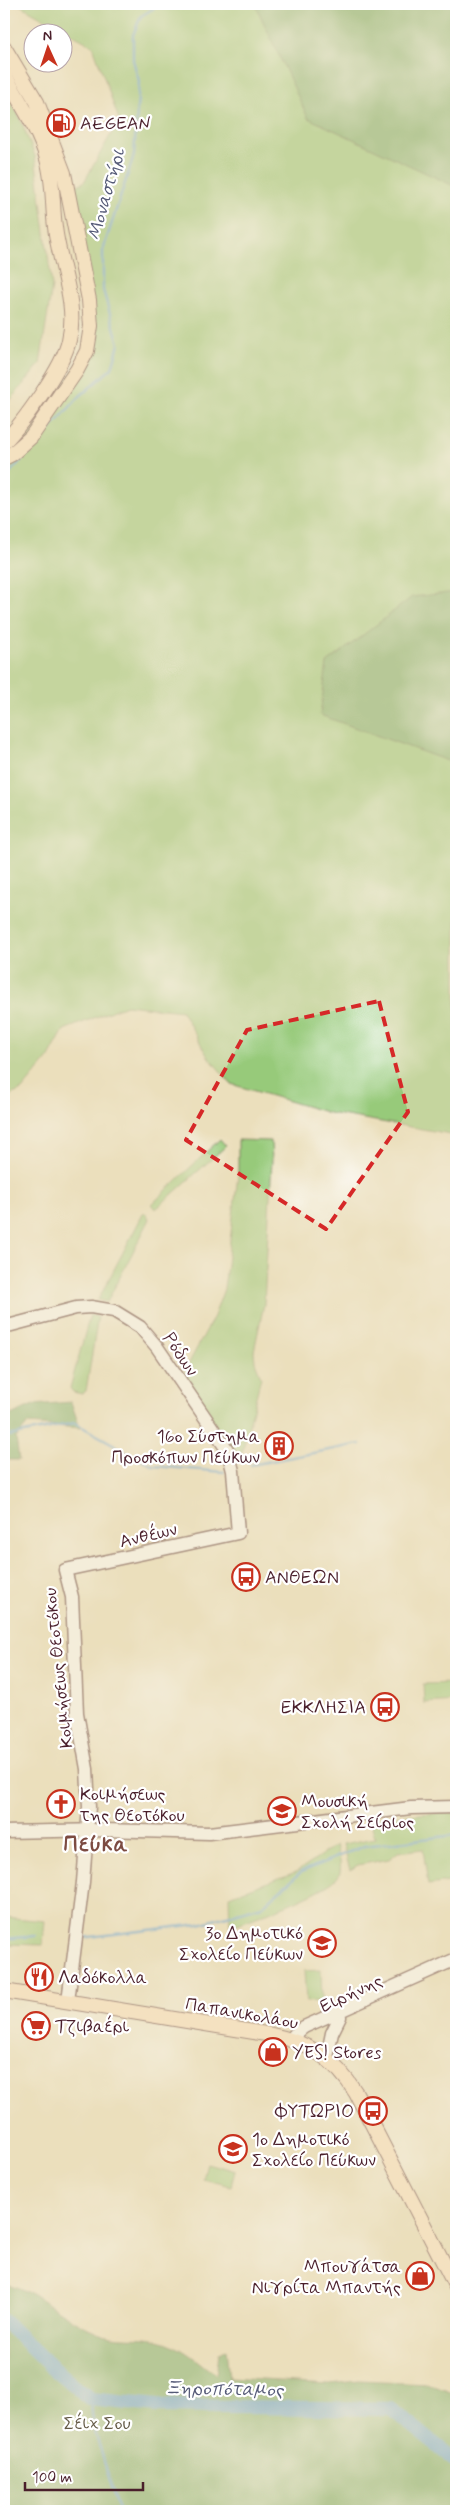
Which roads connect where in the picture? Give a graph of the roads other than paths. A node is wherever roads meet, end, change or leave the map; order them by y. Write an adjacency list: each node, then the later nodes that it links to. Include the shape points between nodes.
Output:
1 (4, 47): 4 (main road, via 37,102 64,173 89,300 91,326 87,351 77,370 31,437)
2 (4, 74): 3 (main road, via 47,158 71,324 70,340 62,360)
3 (4, 442)
4 (4, 458)
5 (4, 1327): 6 (street, Ρόδων, via 91,1307 114,1311 140,1327 228,1451 233,1471)
6 (238, 1533): 7 (street, Ανθέων)
7 (64, 1570): 9 (street, Κοιμήσεως Θεοτόκου, via 72,1597 77,1713 86,1769)
8 (456, 1807): 9 (street, via 392,1810 209,1833)
9 (88, 1830): 10 (street); 14 (street, Κοιμήσεως Θεοτόκου)
10 (4, 1832)
11 (456, 1959): 16 (street, Ειρήνης, via 304,2028 294,2035)
12 (456, 1965): 15 (street, Ειρήνης)
13 (4, 1991): 14 (main road, Παπανικολάου)
14 (68, 2001): 16 (main road, Παπανικολάου)
15 (340, 2017): 16 (street, Ειρήνης); 17 (street)
16 (294, 2040): 17 (main road, Παπανικολάου)
17 (326, 2057): 18 (main road, Παπανικολάου, via 356,2093)
18 (456, 2286)

